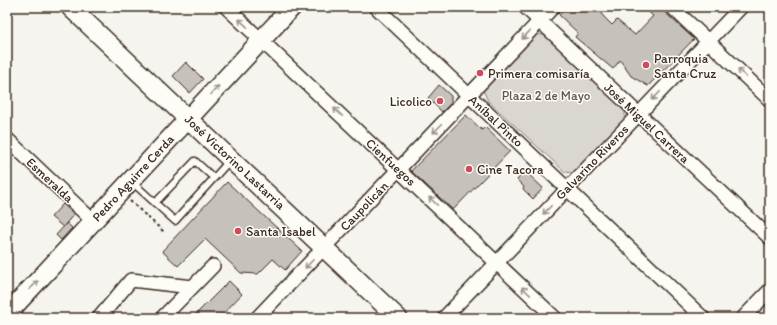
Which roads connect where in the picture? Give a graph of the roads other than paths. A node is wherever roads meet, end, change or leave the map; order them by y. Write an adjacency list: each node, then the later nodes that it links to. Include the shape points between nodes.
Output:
1 (70, 7): 15 (main road, José Victorino Lastarria)
2 (226, 7): 10 (street, Cienfuegos, one-way to 2)
3 (292, 7): 10 (main road, Pedro Aguirre Cerda)
4 (376, 7): 12 (street, Aníbal Pinto)
5 (525, 7): 9 (street, José Miguel Carrera)
6 (554, 7): 9 (street, Caupolicán)
7 (672, 7): 11 (street)
8 (741, 7): 11 (street, Galvarino Riveros)
9 (540, 21): 12 (street, Caupolicán, one-way to 12); 14 (street, José Miguel Carrera)
10 (261, 40): 15 (main road, Pedro Aguirre Cerda, one-way to 10); 18 (street, Cienfuegos, one-way to 10)
11 (708, 41): 13 (street, one-way to 11); 14 (street, Galvarino Riveros, one-way to 14)
12 (469, 95): 18 (street, Caupolicán, one-way to 18); 21 (street, Aníbal Pinto)
13 (770, 100)
14 (638, 114): 21 (street, Galvarino Riveros); 24 (street, José Miguel Carrera)
15 (188, 119): 17 (main road, José Victorino Lastarria); 20 (main road, Pedro Aguirre Cerda)
16 (7, 139): 23 (street, Esmeralda)
17 (231, 158): 19 (lane); 25 (main road, José Victorino Lastarria)
18 (399, 169): 25 (street, Caupolicán); 26 (street, Cienfuegos, one-way to 18)
19 (214, 178): 22 (lane, via 195,161); 22 (lane, via 175,221)
20 (126, 187): 22 (lane); 23 (main road, Pedro Aguirre Cerda)
21 (568, 188): 26 (street, Galvarino Riveros, one-way to 26); 37 (street, Aníbal Pinto)
22 (154, 203)
23 (93, 221): 30 (main road, Pedro Aguirre Cerda, one-way to 23)
24 (770, 238)
25 (325, 248): 33 (street, Caupolicán, one-way to 33); 34 (main road, José Victorino Lastarria)
26 (497, 263): 35 (street, Galvarino Riveros); 36 (street, Cienfuegos, one-way to 26)
27 (213, 266): 28 (street)
28 (192, 287): 31 (street, via 132,280); 32 (street)
29 (770, 290): 38 (street)
30 (7, 314)
31 (99, 318)
32 (162, 318)
33 (257, 318)
34 (398, 318)
35 (444, 318)
36 (555, 318)
37 (703, 318)
38 (743, 318)

